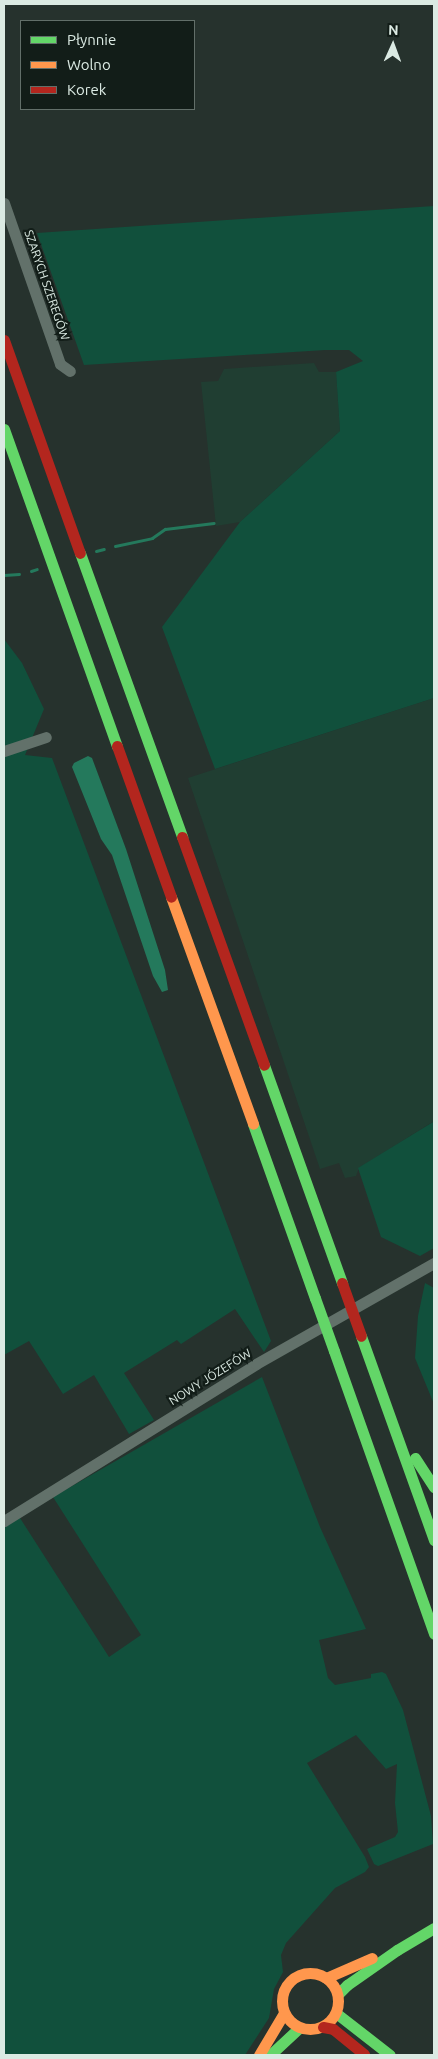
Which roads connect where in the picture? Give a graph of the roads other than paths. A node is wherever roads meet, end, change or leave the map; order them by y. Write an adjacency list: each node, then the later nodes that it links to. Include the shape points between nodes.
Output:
1 (4, 203): 3 (street, SZARYCH SZEREGÓW, via 60,364)
2 (4, 340): 8 (main road, bridge)
3 (70, 371)
4 (4, 429): 12 (main road, bridge)
5 (46, 737): 6 (street)
6 (4, 751)
7 (434, 1263): 10 (street, NOWY JÓZEFÓW, via 256,1364)
8 (390, 1413): 9 (main road); 11 (main road)
9 (434, 1487)
10 (4, 1521)
11 (434, 1540)
12 (434, 1634)
13 (434, 1928): 14 (main road)
14 (397, 1950): 15 (main road); 16 (main road)
15 (326, 1978): 16 (main road); 17 (main road, via 311,1973 290,1981 282,2000)
16 (338, 1994): 18 (main road)
17 (284, 2013): 20 (main road); 21 (main road)
18 (336, 2013): 19 (main road); 24 (main road)
19 (323, 2027): 20 (main road); 23 (main road, via 333,2030)
20 (299, 2028): 22 (main road)
21 (259, 2055)
22 (270, 2055)
23 (365, 2055)
24 (390, 2055)

